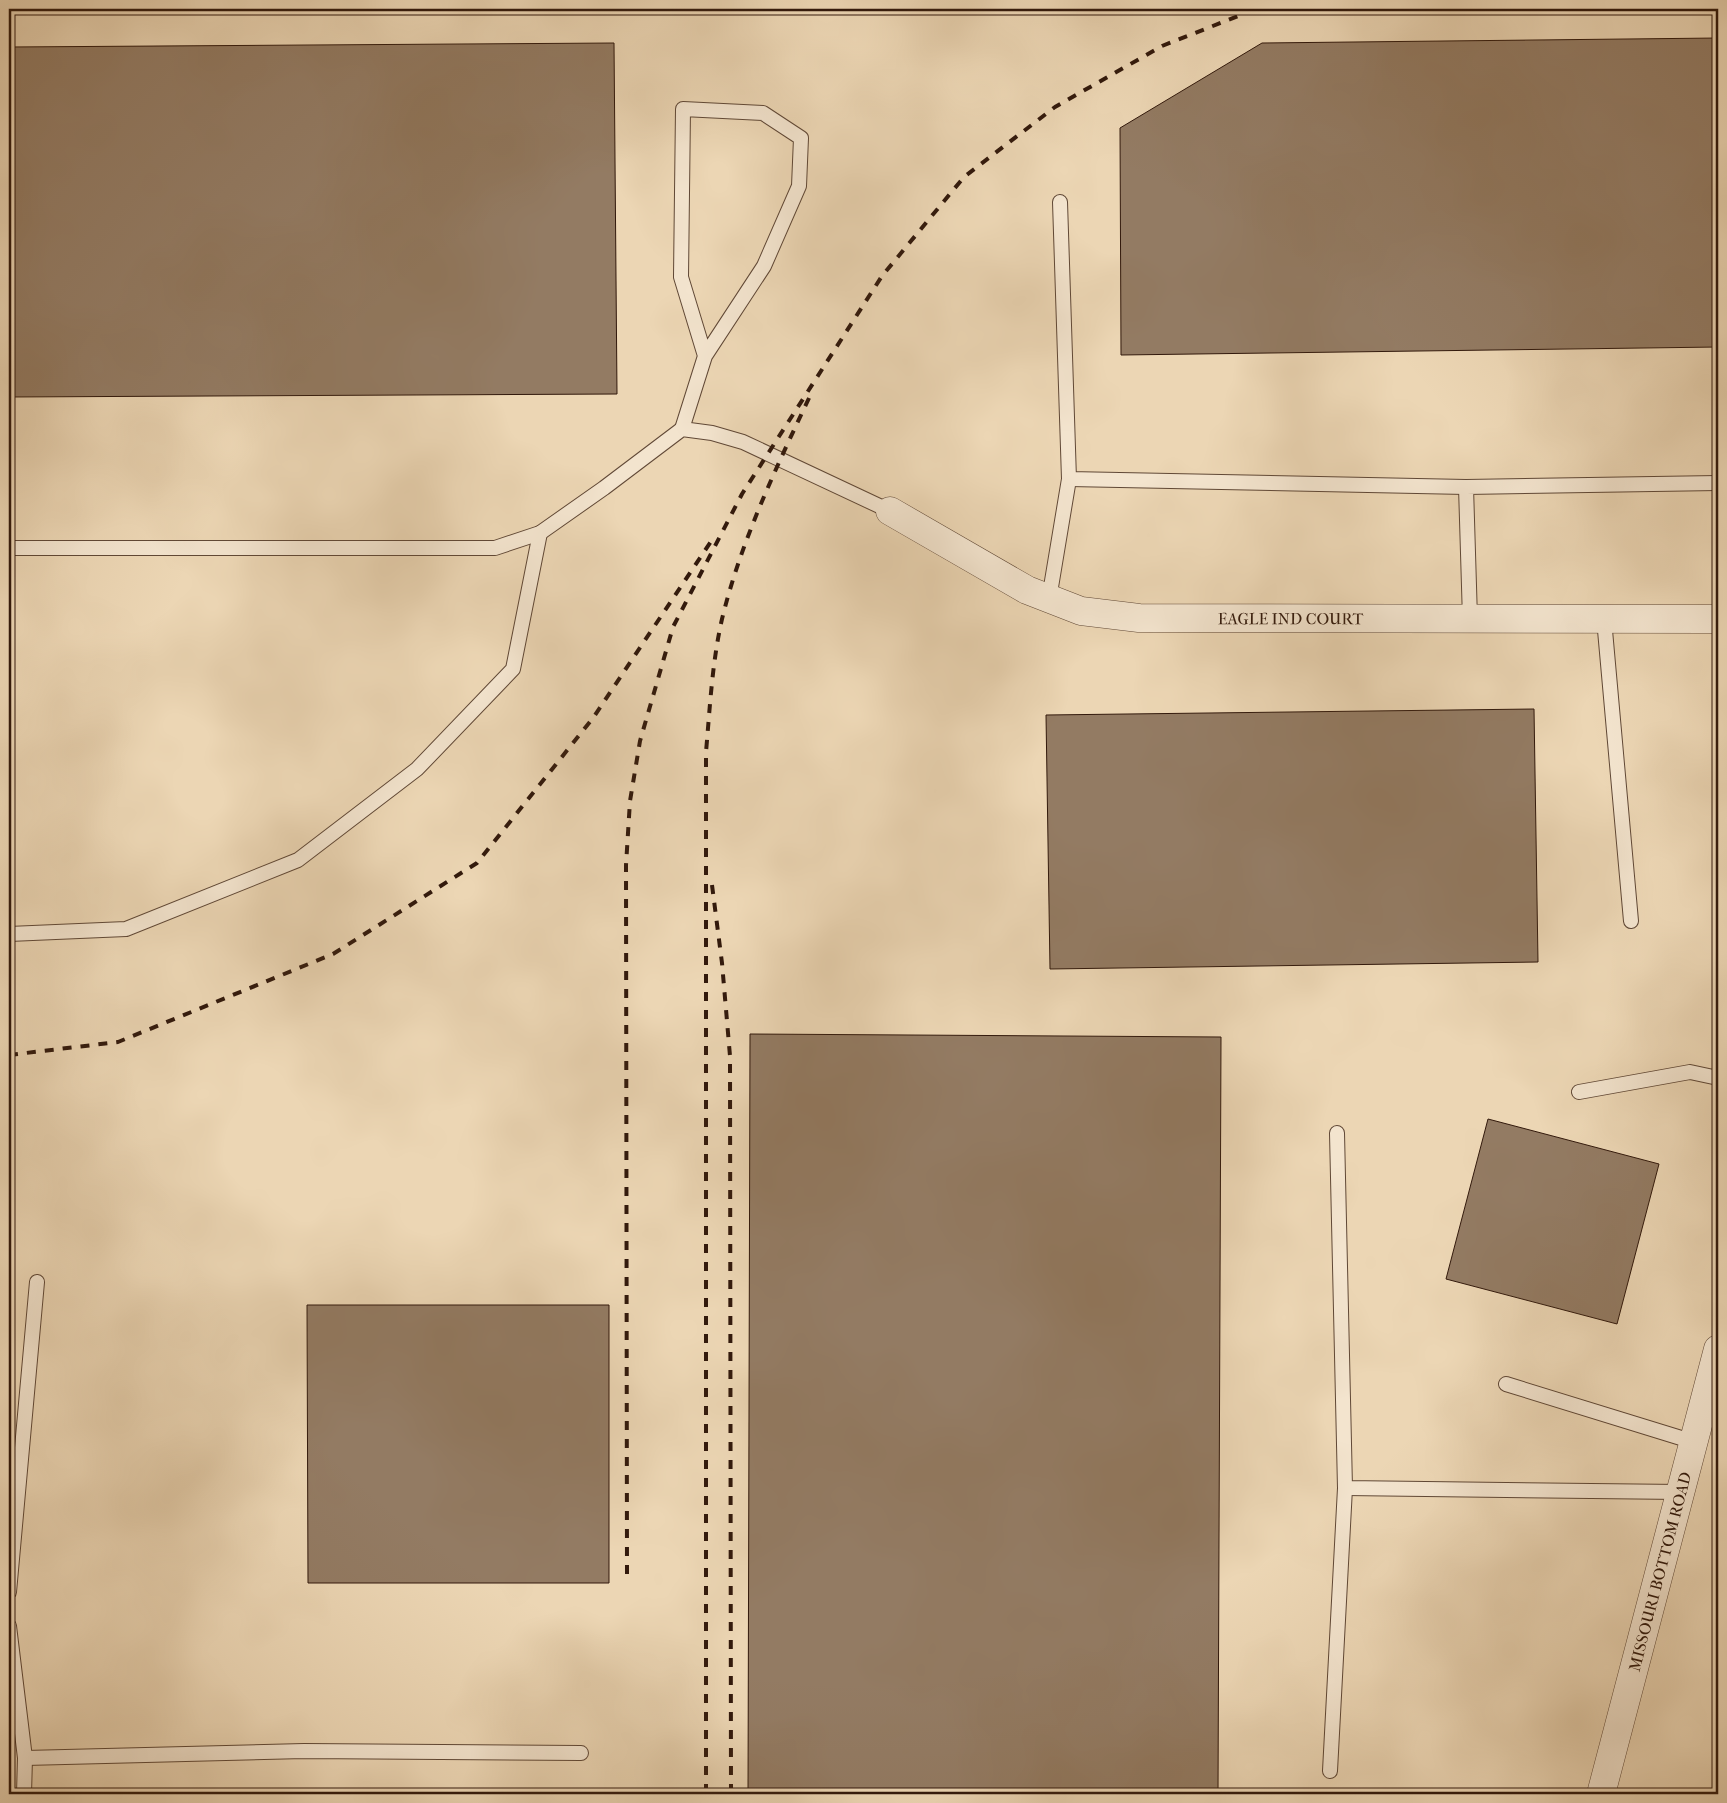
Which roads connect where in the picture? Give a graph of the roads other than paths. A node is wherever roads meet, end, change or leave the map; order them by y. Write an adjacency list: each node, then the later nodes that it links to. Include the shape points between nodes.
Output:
1 (1060, 202): 4 (lane)
2 (705, 356): 2 (lane, via 680,277 683,108 763,113 801,138 799,186 764,266); 3 (lane)
3 (682, 429): 7 (lane, via 742,442); 8 (lane)
4 (1069, 479): 6 (lane); 10 (lane)
5 (1718, 483): 6 (lane)
6 (1466, 488): 11 (lane)
7 (890, 511): 10 (street, EAGLE IND COURT, via 1027,590)
8 (540, 533): 9 (lane, via 495,548); 15 (lane, via 514,669 417,769 306,854 126,929)
9 (9, 548)
10 (1048, 598): 11 (street, EAGLE IND COURT, via 1081,611 1138,618)
11 (1470, 619): 12 (street, EAGLE IND COURT)
12 (1604, 619): 13 (street, EAGLE IND COURT); 14 (lane)
13 (1718, 619)
14 (1631, 921)
15 (9, 934)
16 (1718, 1078): 17 (lane, via 1690,1072)
17 (1579, 1092)
18 (1337, 1133): 23 (lane)
19 (38, 1282): 25 (lane)
20 (1717, 1358): 22 (street, MISSOURI BOTTOM ROAD)
21 (1506, 1384): 22 (lane)
22 (1694, 1442): 24 (street, MISSOURI BOTTOM ROAD)
23 (1345, 1488): 24 (lane); 29 (lane)
24 (1681, 1492): 31 (street, MISSOURI BOTTOM ROAD)
25 (9, 1592)
26 (9, 1626): 28 (lane)
27 (581, 1753): 28 (lane, via 304,1751)
28 (25, 1758): 30 (lane)
29 (1330, 1771)
30 (24, 1794)
31 (1601, 1794)

